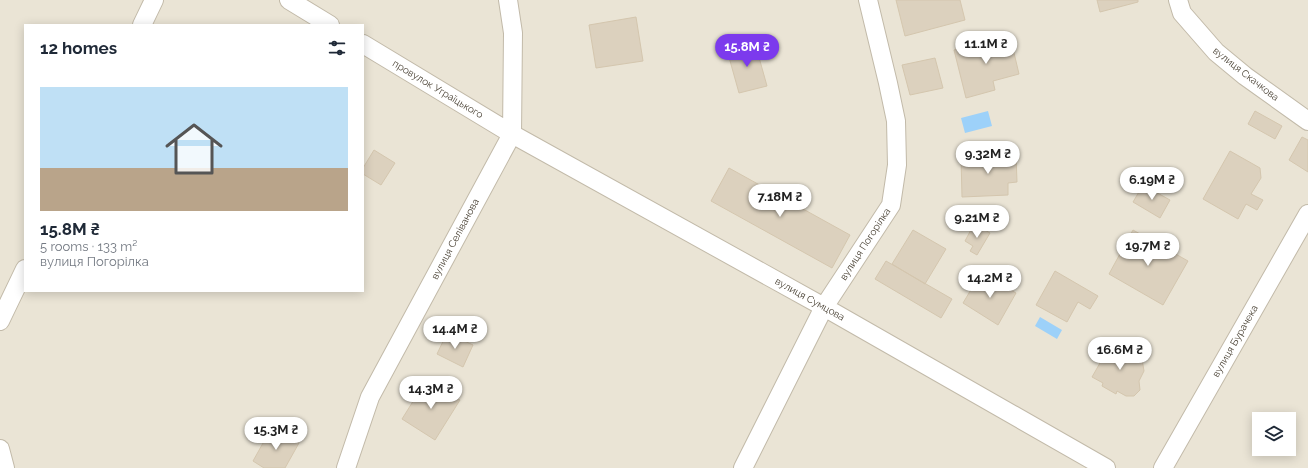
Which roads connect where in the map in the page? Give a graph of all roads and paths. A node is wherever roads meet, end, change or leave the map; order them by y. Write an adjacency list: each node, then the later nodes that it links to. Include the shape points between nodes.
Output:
1 (154, 0): 6 (street)
2 (289, 0): 7 (street)
3 (508, 0): 10 (street, вулиця Селіванова, via 513,33)
4 (868, 0): 13 (street, вулиця Погорілка, via 896,121 896,171 891,205)
5 (1178, 0): 9 (street, вулиця Скачкова, via 1182,13 1216,52)
6 (142, 24)
7 (328, 24)
8 (364, 45): 10 (street, провулок Уграїцького)
9 (1308, 121)
10 (512, 134): 13 (street, вулиця Сумцова); 17 (street, вулиця Селіванова, via 370,397)
11 (1308, 214): 20 (street, вулиця Бурачека)
12 (24, 271): 14 (street)
13 (824, 306): 18 (street, вулиця Погорілка); 19 (street, вулиця Сумцова)
14 (0, 321)
15 (0, 449): 16 (street)
16 (5, 468)
17 (346, 468)
18 (743, 468)
19 (1106, 468)
20 (1163, 468)

